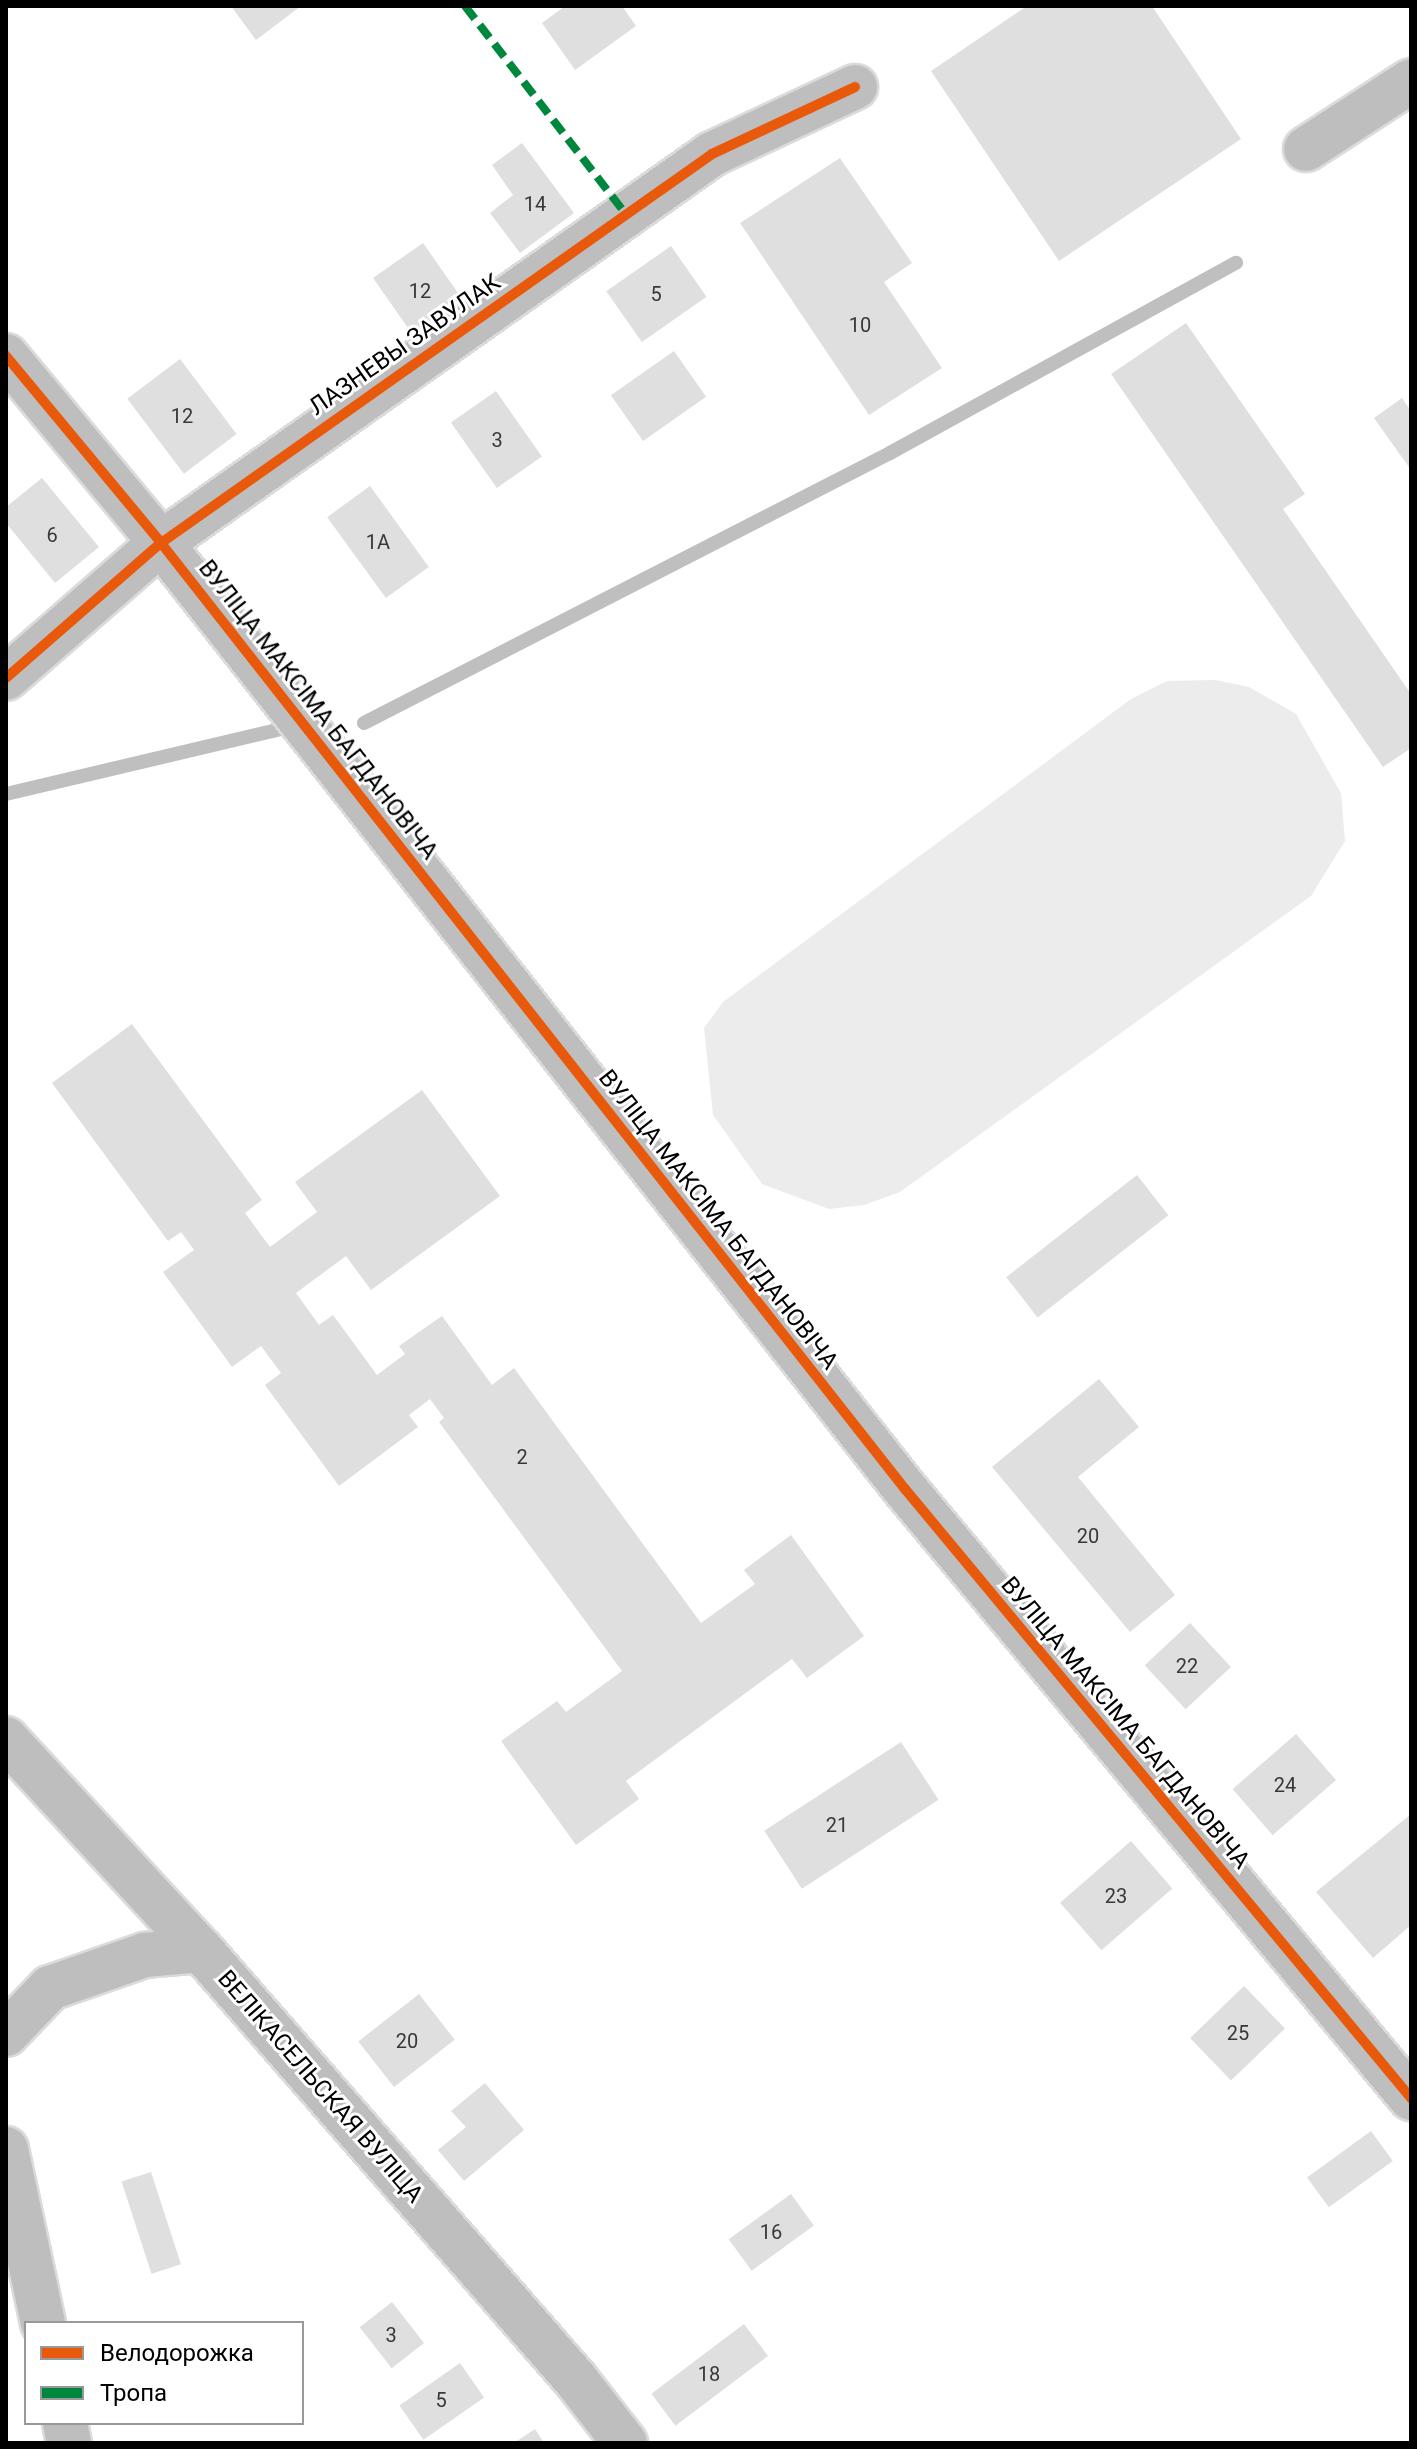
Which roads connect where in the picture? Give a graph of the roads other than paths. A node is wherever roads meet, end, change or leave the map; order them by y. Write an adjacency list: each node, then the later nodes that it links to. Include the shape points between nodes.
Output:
1 (1411, 81): 3 (street)
2 (855, 87): 5 (street, ЛАЗНЕВЫ ЗАВУЛАК, via 712,154)
3 (1306, 149)
4 (6, 356): 5 (street, ВУЛІЦА МАКСІМА БАГДАНОВІЧА)
5 (161, 543): 6 (street, ЛАЗНЕВЫ ЗАВУЛАК); 10 (street, ВУЛІЦА МАКСІМА БАГДАНОВІЧА, via 905,1489)
6 (6, 678)
7 (6, 1739): 8 (street, ВЕЛІКАСЕЛЬСКАЯ ВУЛІЦА)
8 (201, 1950): 9 (street, via 145,1955 50,1988); 13 (street, ВЕЛІКАСЕЛЬСКАЯ ВУЛІЦА)
9 (6, 2034)
10 (1411, 2098)
11 (6, 2149): 12 (street)
12 (43, 2321)
13 (625, 2443)

